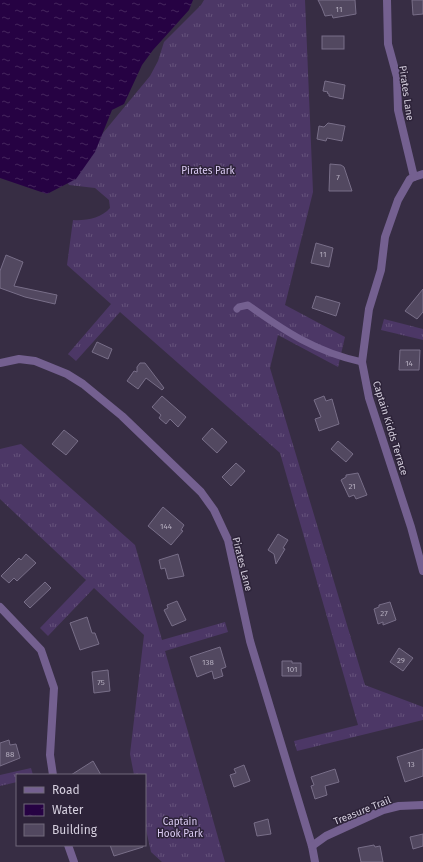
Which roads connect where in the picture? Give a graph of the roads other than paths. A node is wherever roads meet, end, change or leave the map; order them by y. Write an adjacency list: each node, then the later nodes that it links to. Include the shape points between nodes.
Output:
1 (387, 0): 3 (street, Pirates Lane, via 388,44 397,77 398,110)
2 (423, 174): 3 (street)
3 (414, 177): 5 (street, Captain Kidds Terrace, via 410,179 398,200 385,237 381,270 369,309)
4 (237, 309): 5 (lane, via 239,306 248,305 312,346)
5 (362, 362): 7 (street, Captain Kidds Terrace, via 369,398 412,527)
6 (0, 363): 12 (street, Pirates Lane, via 19,358 35,360 83,384 122,416 201,492 214,510 228,540 250,640)
7 (423, 571)
8 (0, 608): 9 (street, via 41,650 54,688 50,755)
9 (53, 774)
10 (423, 805): 12 (street, Treasure Trail, via 383,810 326,836)
11 (68, 846): 13 (street)
12 (312, 846): 14 (street, Pirates Lane)
13 (74, 862)
14 (315, 862)

